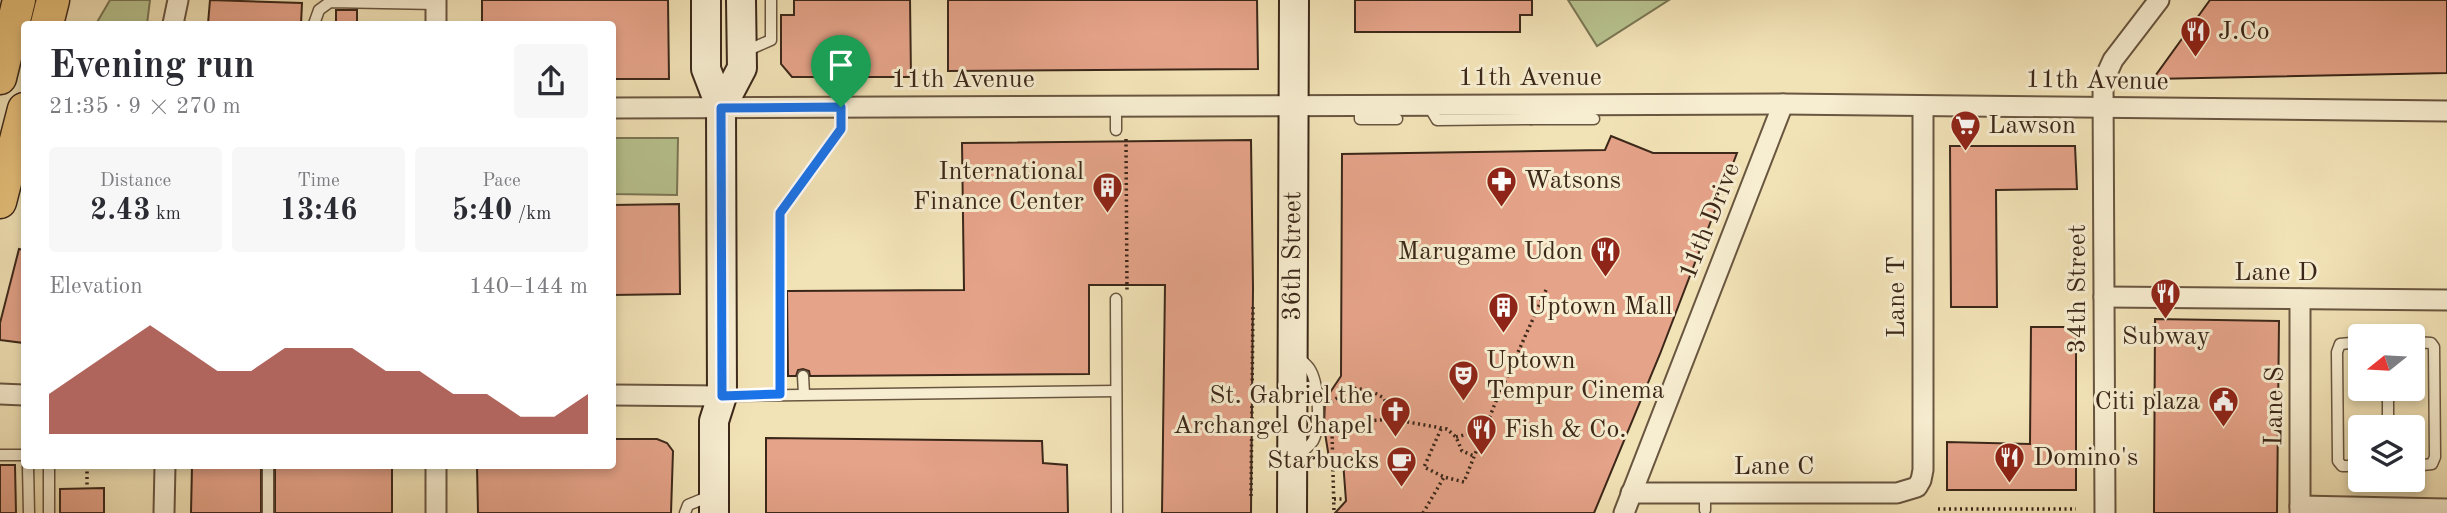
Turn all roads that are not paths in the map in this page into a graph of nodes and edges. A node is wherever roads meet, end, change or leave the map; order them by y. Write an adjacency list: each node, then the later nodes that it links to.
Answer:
1 (19, 0): 15 (main road)
2 (54, 0): 10 (main road)
3 (178, 0): 11 (street)
4 (706, 0): 24 (main road)
5 (741, 0): 14 (main road)
6 (771, 0): 14 (lane)
7 (1294, 0): 19 (main road, 36th Street)
8 (2159, 0): 22 (street, 34th Street)
9 (436, 2): 12 (lane); 13 (street)
10 (48, 21)
11 (174, 21)
12 (315, 21)
13 (436, 21)
14 (742, 53): 24 (main road)
15 (0, 78)
16 (1783, 104): 20 (street, 11th Avenue); 26 (street, 11th Avenue); 56 (street, 11th Drive)
17 (1360, 105): 19 (street, 11th Avenue); 26 (street, 11th Avenue); 27 (lane)
18 (1115, 106): 19 (street, 11th Avenue); 21 (street, 11th Avenue); 30 (lane)
19 (1294, 106): 67 (main road, 36th Street)
20 (1923, 106): 22 (street, 11th Avenue); 55 (street, Lane T)
21 (841, 107): 24 (street, 11th Avenue); 41 (lane)
22 (2103, 107): 25 (street, 11th Avenue); 32 (street, 34th Street)
23 (616, 108): 24 (street, 11th Avenue)
24 (721, 108): 45 (main road)
25 (2447, 111)
26 (1531, 112): 28 (lane)
27 (1397, 119)
28 (1594, 119)
29 (21, 122): 31 (main road)
30 (1121, 130)
31 (0, 202)
32 (2104, 297): 34 (street, Lane D); 69 (street, 34th Street)
33 (1116, 299): 39 (lane)
34 (2300, 299): 35 (street, Lane D); 59 (street, Lane S)
35 (2447, 300)
36 (2348, 343): 48 (lane)
37 (2426, 343): 49 (lane)
38 (803, 376): 42 (lane)
39 (1116, 391): 42 (lane); 66 (lane)
40 (0, 394): 43 (street)
41 (780, 394): 42 (lane); 45 (lane)
42 (804, 394)
43 (21, 395)
44 (616, 395): 45 (street)
45 (722, 396): 57 (main road)
46 (0, 455): 47 (lane)
47 (21, 455)
48 (2348, 465)
49 (2425, 465)
50 (28, 469): 60 (lane)
51 (49, 469): 61 (lane)
52 (165, 469): 62 (street)
53 (268, 469): 63 (lane)
54 (436, 469): 64 (street)
55 (1917, 487): 56 (street, Lane C)
56 (1630, 493): 68 (street, 11th Drive)
57 (720, 507): 65 (lane)
58 (2447, 509): 59 (street)
59 (2300, 510)
60 (29, 513)
61 (49, 513)
62 (164, 513)
63 (268, 513)
64 (436, 513)
65 (685, 513)
66 (1117, 513)
67 (1292, 513)
68 (1624, 513)
69 (2105, 513)

